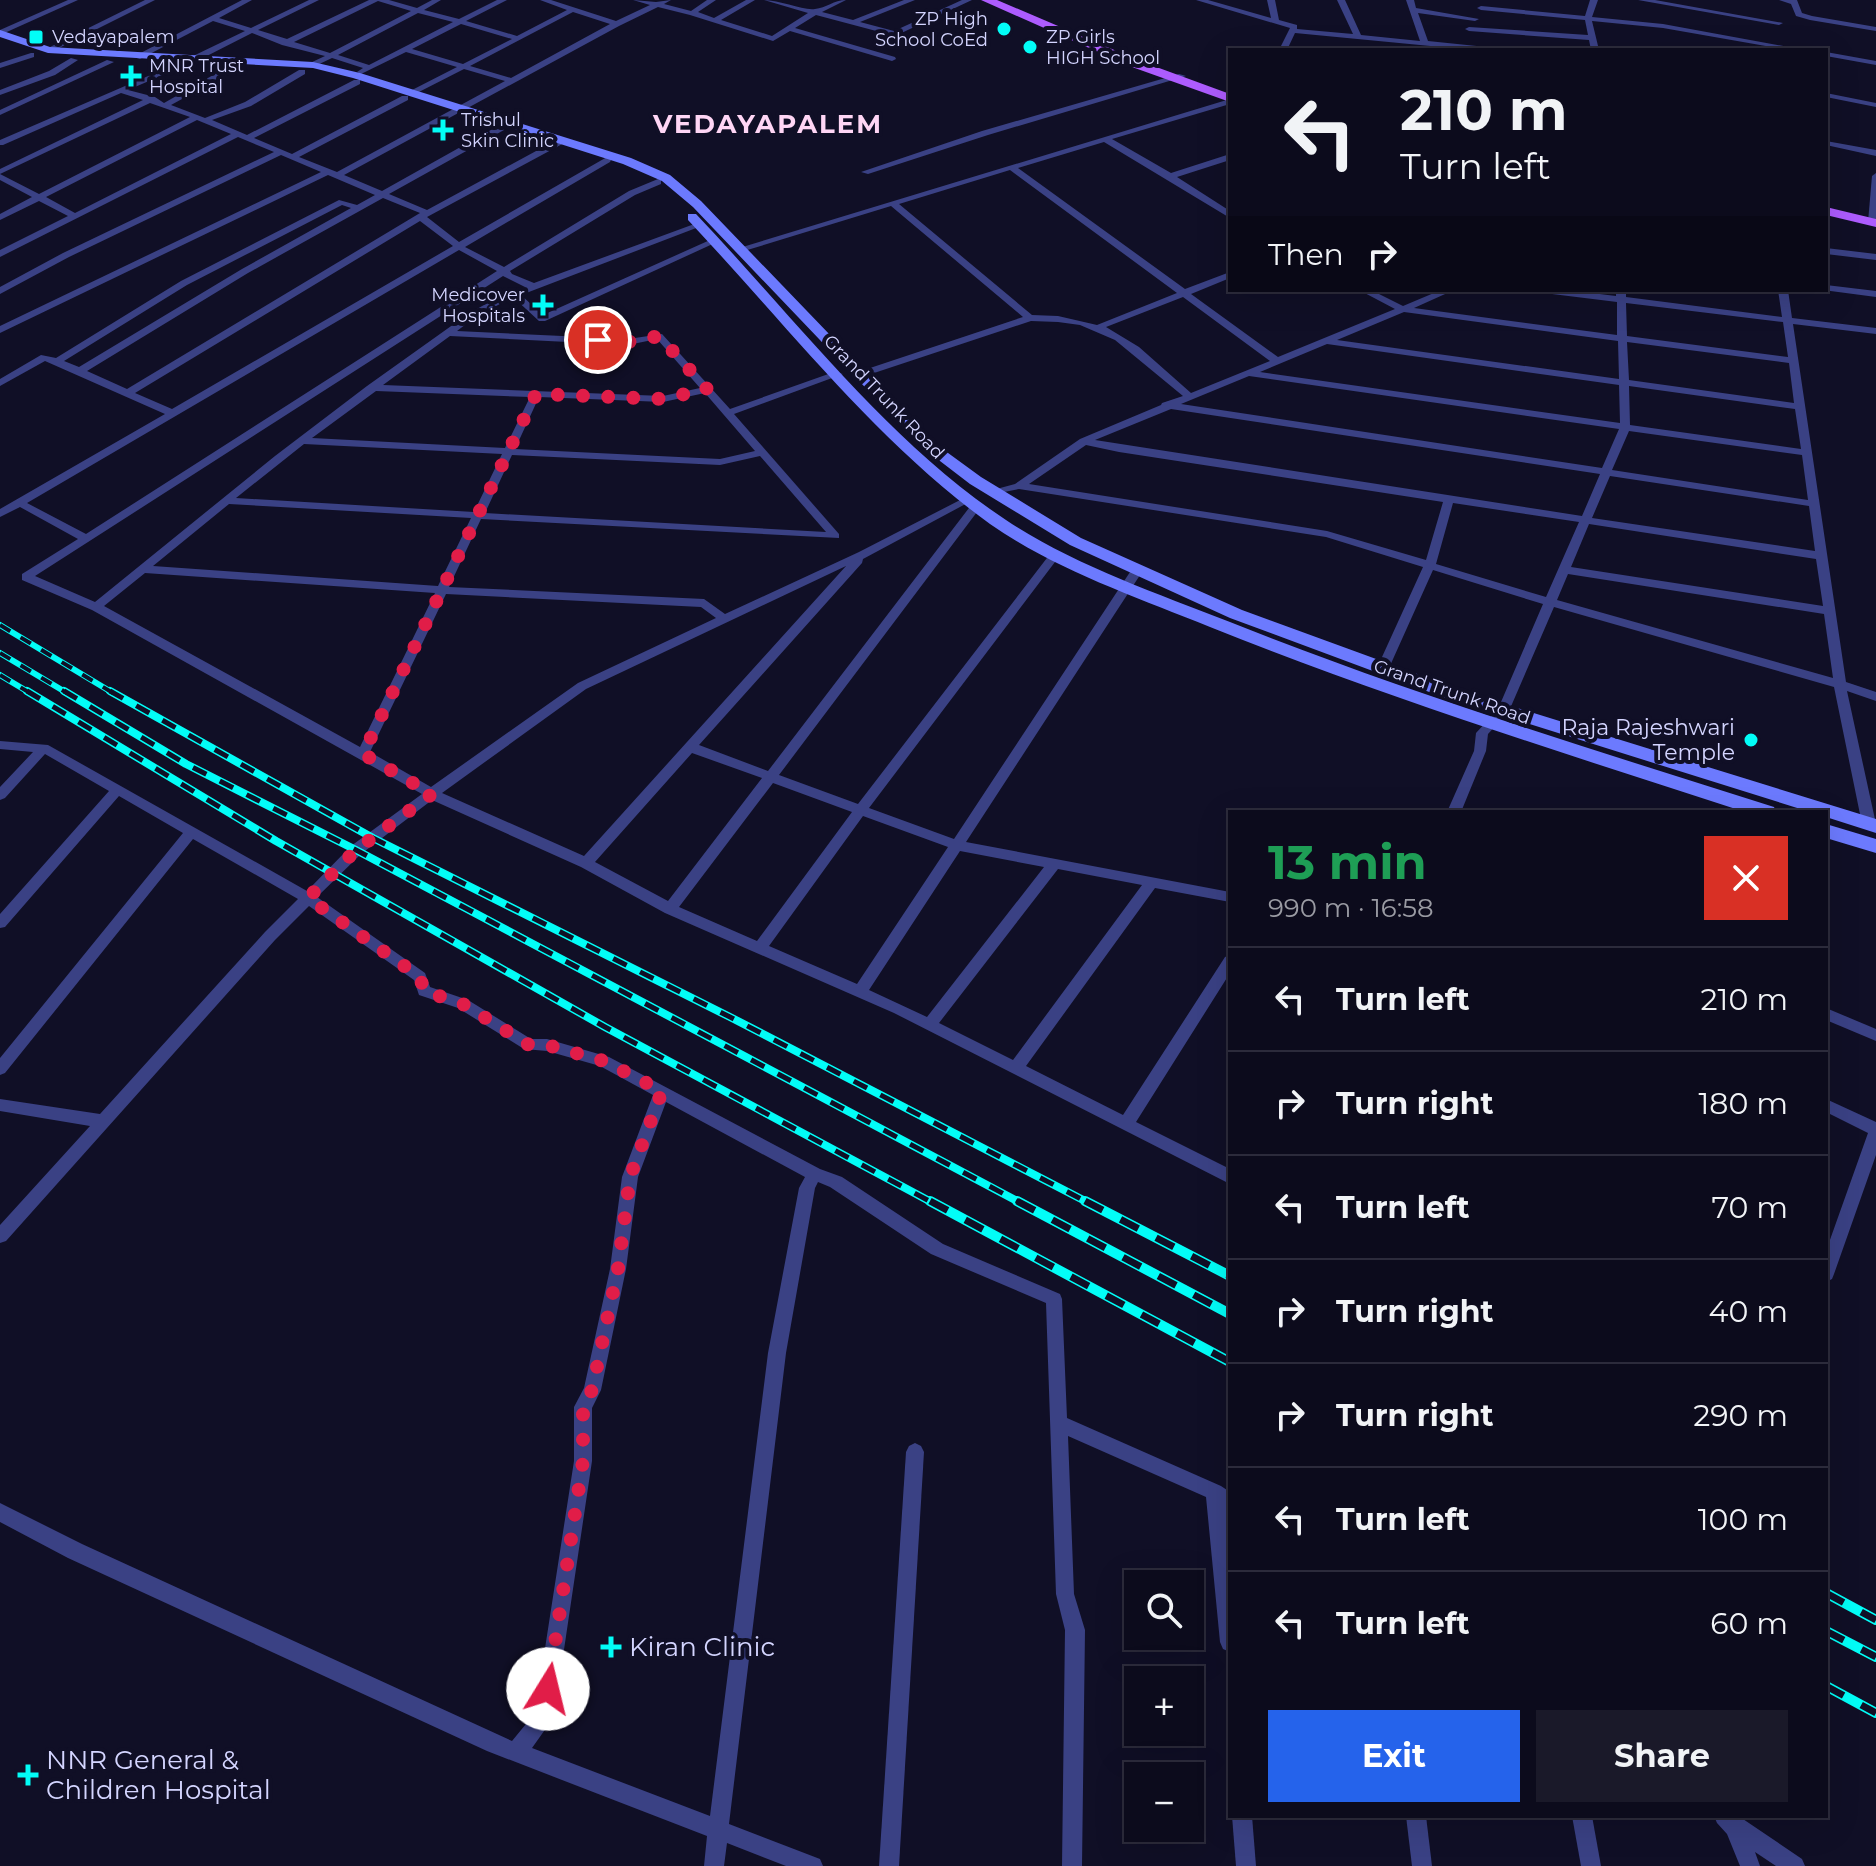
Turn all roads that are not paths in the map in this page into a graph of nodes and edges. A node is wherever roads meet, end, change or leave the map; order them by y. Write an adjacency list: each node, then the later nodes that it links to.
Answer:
1 (74, 0): 49 (street)
2 (151, 0): 62 (street)
3 (248, 0): 35 (street)
4 (315, 0): 47 (street)
5 (378, 0): 30 (street); 54 (street)
6 (437, 0): 30 (street)
7 (503, 0): 38 (street)
8 (544, 0): 31 (street)
9 (637, 0): 28 (street)
10 (667, 0): 28 (street)
11 (712, 0): 33 (street)
12 (751, 0): 39 (street)
13 (768, 0): 34 (street)
14 (842, 0): 34 (street)
15 (911, 0): 40 (street)
16 (968, 0): 40 (street)
17 (987, 0): 79 (main road)
18 (1004, 0): 79 (main road)
19 (1200, 0): 41 (street)
20 (1271, 0): 41 (street)
21 (1341, 0): 50 (street)
22 (1410, 0): 32 (street)
23 (1594, 0): 37 (street)
24 (1642, 0): 29 (street)
25 (1702, 0): 29 (street)
26 (1783, 0): 46 (street)
27 (1483, 4): 36 (street); 37 (street)
28 (658, 6): 33 (street); 43 (street)
29 (1698, 9): 42 (street)
30 (418, 10): 38 (street); 66 (street)
31 (572, 10): 43 (street); 51 (street)
32 (1414, 10): 36 (street); 55 (street)
33 (692, 13): 39 (street)
34 (813, 13): 40 (street); 44 (street)
35 (211, 18): 47 (street); 67 (street)
36 (1475, 19): 45 (street)
37 (1588, 19): 52 (street); 61 (street)
38 (459, 21): 51 (street); 63 (street)
39 (714, 21): 44 (street)
40 (853, 22)
41 (1276, 22): 48 (street)
42 (1779, 23)
43 (616, 24): 80 (street)
44 (790, 29): 69 (street)
45 (1469, 29): 52 (street); 59 (street)
46 (1876, 29)
47 (251, 30): 54 (street); 68 (street)
48 (1294, 31): 50 (street); 57 (street)
49 (0, 33): 62 (main road, Grand Trunk Road)
50 (1358, 37): 53 (street)
51 (518, 38): 75 (street)
52 (1593, 38): 60 (street)
53 (1388, 39): 55 (street); 58 (street)
54 (285, 43): 66 (street)
55 (1425, 43): 59 (street)
56 (0, 46): 65 (main road)
57 (1284, 48)
58 (1384, 48)
59 (1455, 48)
60 (1595, 48)
61 (1790, 48)
62 (48, 50): 67 (main road, Grand Trunk Road)
63 (407, 50): 75 (street); 78 (street)
64 (1828, 54): 72 (street)
65 (31, 55): 70 (main road); 73 (street)
66 (330, 55): 77 (street); 78 (street)
67 (137, 57): 68 (main road, Grand Trunk Road)
68 (194, 59): 77 (main road, Grand Trunk Road)
69 (892, 59)
70 (74, 60): 71 (main road); 82 (street)
71 (110, 62): 74 (main road); 91 (street)
72 (1876, 63)
73 (0, 66)
74 (176, 66): 76 (main road); 81 (street)
75 (465, 66): 80 (street); 83 (street)
76 (232, 68): 77 (main road); 88 (street)
77 (307, 69): 78 (main road, Grand Trunk Road); 92 (street)
78 (360, 75): 83 (main road, Grand Trunk Road); 95 (street)
79 (1179, 77): 85 (main road); 106 (street)
80 (513, 81): 90 (street)
81 (124, 91): 87 (street); 98 (street)
82 (0, 93)
83 (410, 95): 90 (main road, Grand Trunk Road); 102 (street)
84 (1828, 95): 89 (street)
85 (1228, 96)
86 (1228, 98): 96 (street)
87 (152, 99): 88 (street); 107 (street)
88 (166, 105): 92 (street)
89 (1876, 105)
90 (459, 110): 93 (main road); 97 (main road, Grand Trunk Road); 108 (street)
91 (0, 113)
92 (201, 118): 94 (street); 113 (street)
93 (501, 128): 97 (main road); 112 (street)
94 (237, 134): 95 (street); 118 (street)
95 (247, 138): 100 (street)
96 (1104, 138): 105 (street); 109 (street)
97 (559, 142): 104 (main road); 119 (street); 126 (main road, Grand Trunk Road)
98 (0, 143)
99 (1828, 143): 101 (street)
100 (280, 152): 102 (street); 134 (street)
101 (1876, 153)
102 (292, 157): 108 (street)
103 (1228, 158): 109 (street)
104 (607, 160): 111 (main road); 125 (street)
105 (1013, 168): 114 (street); 139 (street)
106 (865, 172)
107 (0, 174): 113 (street)
108 (332, 174): 112 (street); 147 (street)
109 (1170, 176): 117 (street)
110 (1876, 176): 123 (street)
111 (658, 182): 122 (main road); 130 (street)
112 (383, 194): 115 (street); 119 (street)
113 (38, 196): 118 (street); 120 (street)
114 (892, 203): 126 (street); 144 (street)
115 (358, 208): 154 (street); 156 (street)
116 (1828, 212): 123 (main road)
117 (1228, 214)
118 (73, 215): 128 (street)
119 (424, 215): 125 (street); 165 (street)
120 (0, 217)
121 (1828, 219): 123 (main road)
122 (700, 225): 124 (main road); 132 (street)
123 (1875, 225)
124 (713, 242): 140 (street); 157 (main road)
125 (461, 248): 130 (street); 171 (street)
126 (741, 249): 155 (main road, Grand Trunk Road)
127 (1828, 251): 129 (street)
128 (0, 254)
129 (1876, 257)
130 (506, 272): 132 (street); 193 (street)
131 (1228, 276): 139 (street)
132 (534, 287): 140 (street)
133 (1828, 288): 141 (street)
134 (0, 291)
135 (1368, 292): 143 (street)
136 (1444, 292): 143 (street)
137 (1575, 292): 142 (street)
138 (1783, 292): 145 (street)
139 (1185, 293): 146 (street); 152 (street)
140 (515, 294): 149 (street)
141 (1876, 294)
142 (1621, 295): 145 (street); 150 (street)
143 (1402, 309): 150 (street); 151 (street)
144 (1030, 318): 146 (street); 159 (street)
145 (1788, 320): 148 (street); 153 (street)
146 (1101, 326): 167 (street)
147 (0, 330)
148 (1876, 331)
149 (447, 333): 162 (street); 164 (street)
150 (1622, 339): 153 (street); 160 (street)
151 (1325, 341): 152 (street); 160 (street)
152 (1277, 361): 158 (street)
153 (1794, 361): 169 (street)
154 (56, 362): 156 (street); 161 (street)
155 (850, 362): 157 (main road); 159 (main road, Grand Trunk Road)
156 (80, 371): 165 (street)
157 (835, 372): 163 (main road); 170 (street)
158 (1246, 373): 167 (street); 172 (street)
159 (866, 378): 163 (main road); 179 (main road, Grand Trunk Road)
160 (1624, 382): 169 (street); 172 (street)
161 (0, 383)
162 (371, 388): 166 (street); 173 (street)
163 (852, 388): 181 (main road)
164 (707, 389): 166 (street); 170 (street)
165 (129, 392): 171 (street)
166 (536, 394): 176 (street)
167 (1189, 396): 168 (street)
168 (1166, 405): 174 (street); 178 (street)
169 (1801, 407): 177 (street)
170 (728, 413): 175 (street)
171 (174, 414): 185 (street)
172 (1625, 428): 177 (street); 178 (street)
173 (301, 441): 176 (street); 184 (street)
174 (1084, 441): 180 (street); 183 (street)
175 (763, 452): 176 (street); 190 (street)
176 (508, 453): 190 (street)
177 (1808, 453): 187 (street)
178 (1605, 472): 187 (street); 191 (street)
179 (971, 480): 181 (main road); 182 (main road, Grand Trunk Road)
180 (1019, 486): 182 (street); 197 (street)
181 (955, 489): 186 (main road)
182 (993, 493): 189 (main road, Grand Trunk Road)
183 (1449, 499): 191 (street); 197 (street)
184 (225, 501): 190 (street); 198 (street)
185 (20, 503): 188 (street); 193 (street)
186 (972, 503): 192 (main road); 194 (street); 214 (street)
187 (1815, 504): 196 (street)
188 (0, 514)
189 (1026, 515): 192 (main road); 200 (main road, Grand Trunk Road)
190 (478, 517): 201 (street)
191 (1584, 522): 196 (street); 199 (street)
192 (1007, 526): 195 (main road)
193 (85, 538): 203 (street)
194 (863, 554): 205 (street); 211 (street)
195 (1054, 556): 200 (main road); 218 (street)
196 (1822, 556): 204 (street)
197 (1430, 565): 202 (street); 206 (street)
198 (143, 569): 201 (street); 203 (street)
199 (1564, 570): 202 (street); 204 (street)
200 (1132, 579): 206 (main road, Grand Trunk Road); 209 (main road); 226 (street)
201 (442, 590): 205 (street); 213 (street)
202 (1550, 602): 207 (street); 209 (street)
203 (96, 607): 213 (street)
204 (1830, 611): 207 (street)
205 (723, 618): 216 (street)
206 (1383, 668): 209 (main road, Grand Trunk Road)
207 (1840, 684): 208 (street); 223 (street)
208 (1876, 697)
209 (1497, 717): 219 (street); 220 (main road); 221 (main road, Grand Trunk Road)
210 (0, 745): 212 (street)
211 (690, 747): 214 (street); 228 (street)
212 (44, 748): 215 (street); 217 (street)
213 (363, 754): 216 (street)
214 (769, 776): 218 (street); 233 (street)
215 (117, 790): 224 (street); 234 (street)
216 (432, 794): 228 (street); 232 (street)
217 (0, 795)
218 (860, 810): 226 (street); 235 (street)
219 (1455, 810)
220 (1761, 810)
221 (1821, 810)
222 (1828, 812): 223 (main road, Grand Trunk Road)
223 (1873, 825)
224 (191, 832): 232 (street); 242 (street)
225 (1828, 832): 227 (main road)
226 (956, 845): 229 (street); 237 (street)
227 (1876, 846)
228 (586, 863): 233 (street)
229 (1055, 863): 230 (street); 239 (street)
230 (1152, 882): 231 (street); 241 (street)
231 (1228, 897)
232 (308, 898): 243 (street); 246 (street)
233 (670, 909): 235 (street)
234 (0, 923)
235 (760, 948): 237 (street)
236 (1228, 964): 247 (street)
237 (860, 992): 239 (street)
238 (1828, 1015): 240 (street)
239 (930, 1024): 241 (street)
240 (1876, 1035)
241 (1016, 1068): 247 (street)
242 (0, 1069)
243 (662, 1091): 249 (street); 258 (street)
244 (0, 1105): 246 (street)
245 (1828, 1106): 248 (street)
246 (101, 1121): 251 (street)
247 (1127, 1123): 250 (street)
248 (1876, 1131): 252 (street)
249 (814, 1174): 253 (street); 263 (street)
250 (1228, 1176)
251 (0, 1236)
252 (1828, 1268)
253 (1060, 1424): 255 (street); 267 (street)
254 (915, 1452): 266 (street)
255 (1222, 1498): 257 (street)
256 (0, 1512): 258 (street)
257 (1228, 1606)
258 (516, 1752): 263 (street)
259 (1242, 1818): 268 (street)
260 (1416, 1818): 269 (street)
261 (1582, 1818): 270 (street)
262 (1730, 1819): 271 (street); 272 (street)
263 (717, 1831): 264 (street); 265 (street)
264 (714, 1866)
265 (813, 1866)
266 (889, 1866)
267 (1072, 1866)
268 (1246, 1866)
269 (1422, 1866)
270 (1591, 1866)
271 (1750, 1866)
272 (1795, 1866)

